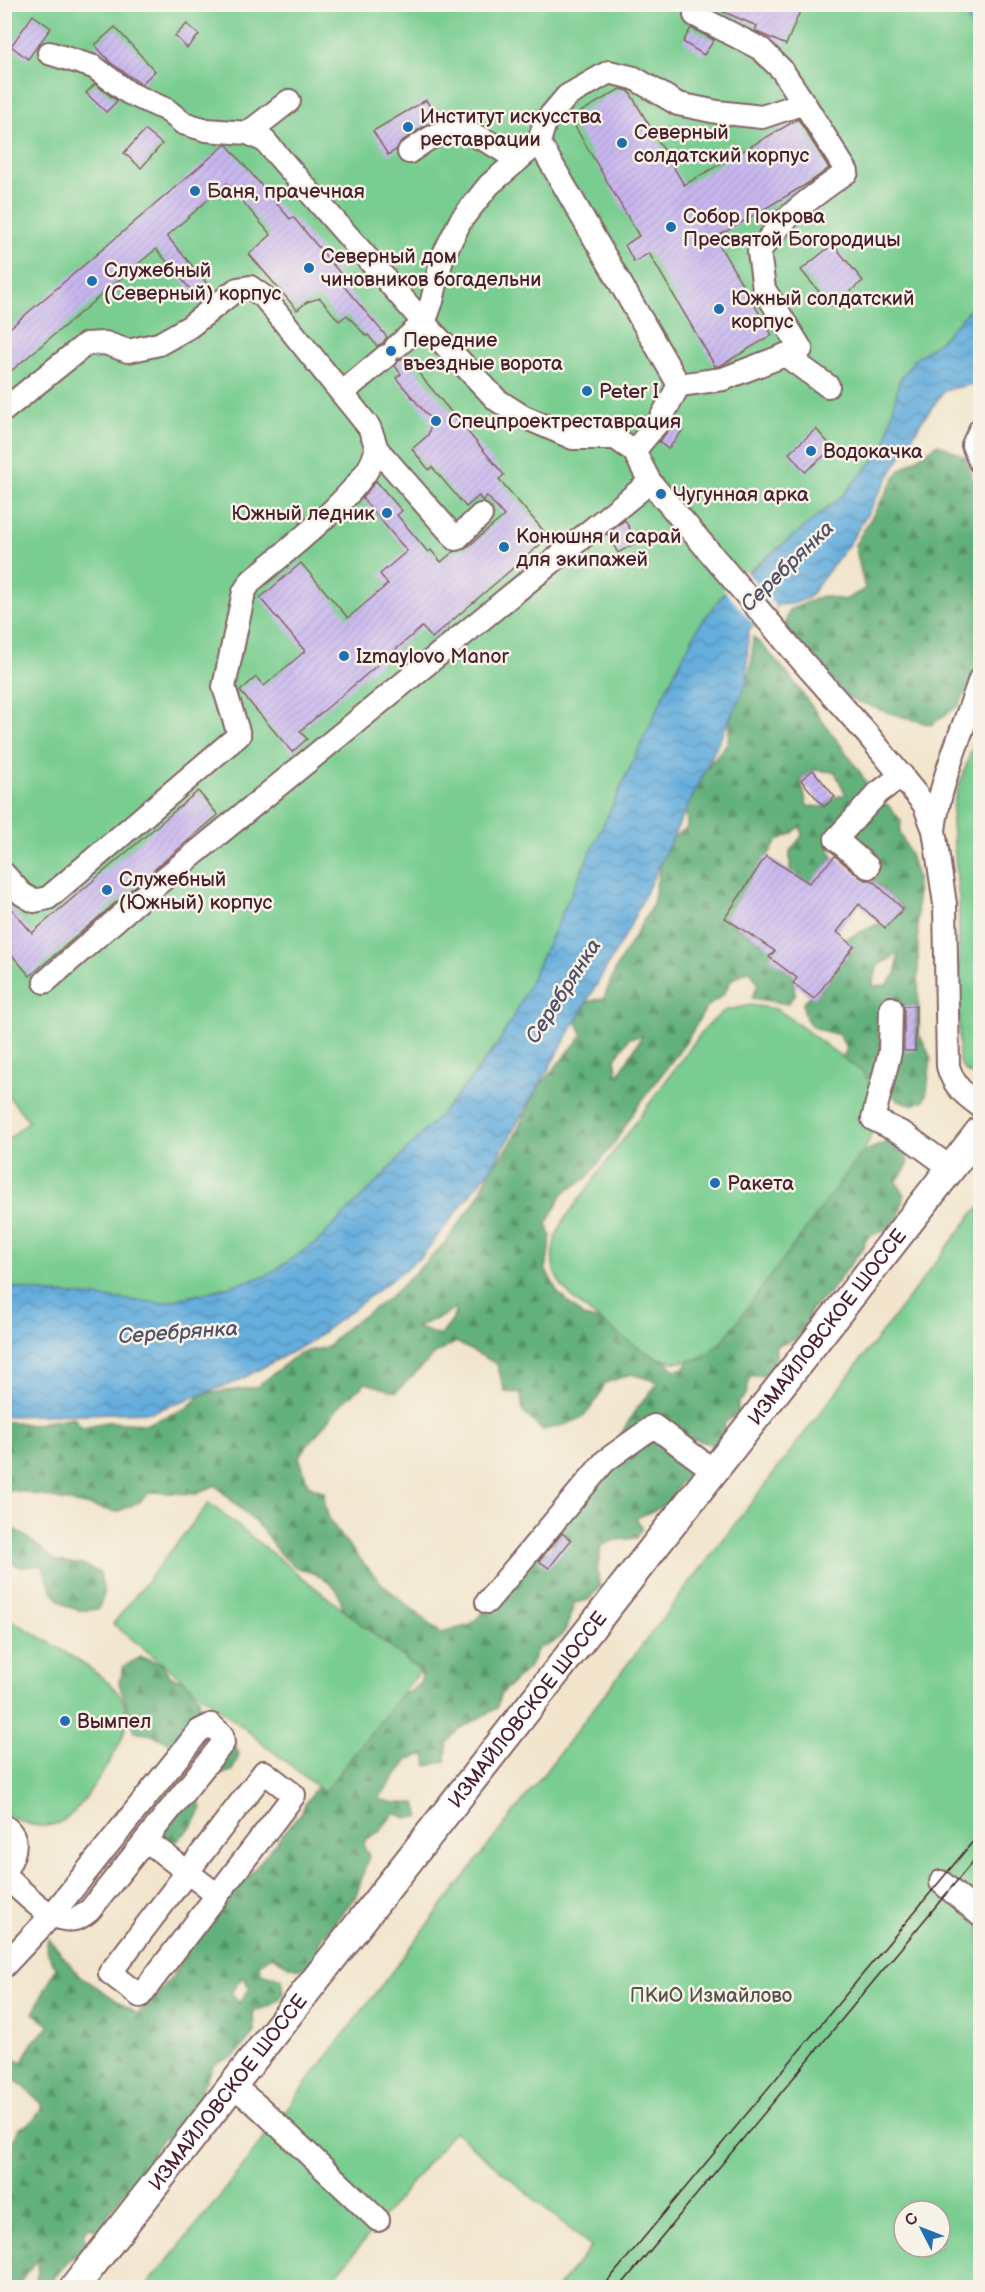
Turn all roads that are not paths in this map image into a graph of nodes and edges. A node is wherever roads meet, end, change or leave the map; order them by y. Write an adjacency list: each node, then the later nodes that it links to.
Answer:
1 (695, 15): 4 (street)
2 (49, 53): 5 (street)
3 (290, 101): 5 (street)
4 (804, 103): 6 (street); 10 (street)
5 (248, 133): 9 (street)
6 (539, 142): 8 (street); 11 (street)
7 (409, 152): 8 (street)
8 (518, 160): 9 (street)
9 (424, 323): 13 (street); 17 (street)
10 (785, 355): 11 (street); 12 (street)
11 (679, 385): 17 (street)
12 (828, 386)
13 (342, 393): 14 (street); 16 (street)
14 (4, 410)
15 (981, 430): 18 (street)
16 (376, 448): 20 (street); 25 (street)
17 (634, 451): 19 (street)
18 (981, 462)
19 (650, 482): 22 (street); 26 (street)
20 (482, 515)
21 (981, 679): 23 (street)
22 (902, 775): 23 (street); 24 (street)
23 (934, 830): 28 (street)
24 (868, 867)
25 (4, 874)
26 (45, 982)
27 (891, 1008): 30 (street)
28 (981, 1106)
29 (981, 1131): 30 (main road, ИЗМАЙЛОВСКОЕ ШОССЕ)
30 (952, 1169): 31 (main road, ИЗМАЙЛОВСКОЕ ШОССЕ)
31 (714, 1471): 32 (street); 42 (main road, ИЗМАЙЛОВСКОЕ ШОССЕ)
32 (487, 1602)
33 (4, 1826): 36 (street)
34 (146, 1840): 35 (street); 40 (street); 40 (street)
35 (188, 1872): 38 (street); 38 (street); 38 (street)
36 (4, 1873): 40 (street)
37 (941, 1882): 39 (street)
38 (218, 1895)
39 (981, 1915)
40 (51, 1916): 41 (street)
41 (9, 1951)
42 (232, 2085): 43 (street); 44 (main road, ИЗМАЙЛОВСКОЕ ШОССЕ)
43 (378, 2220)
44 (74, 2288)

